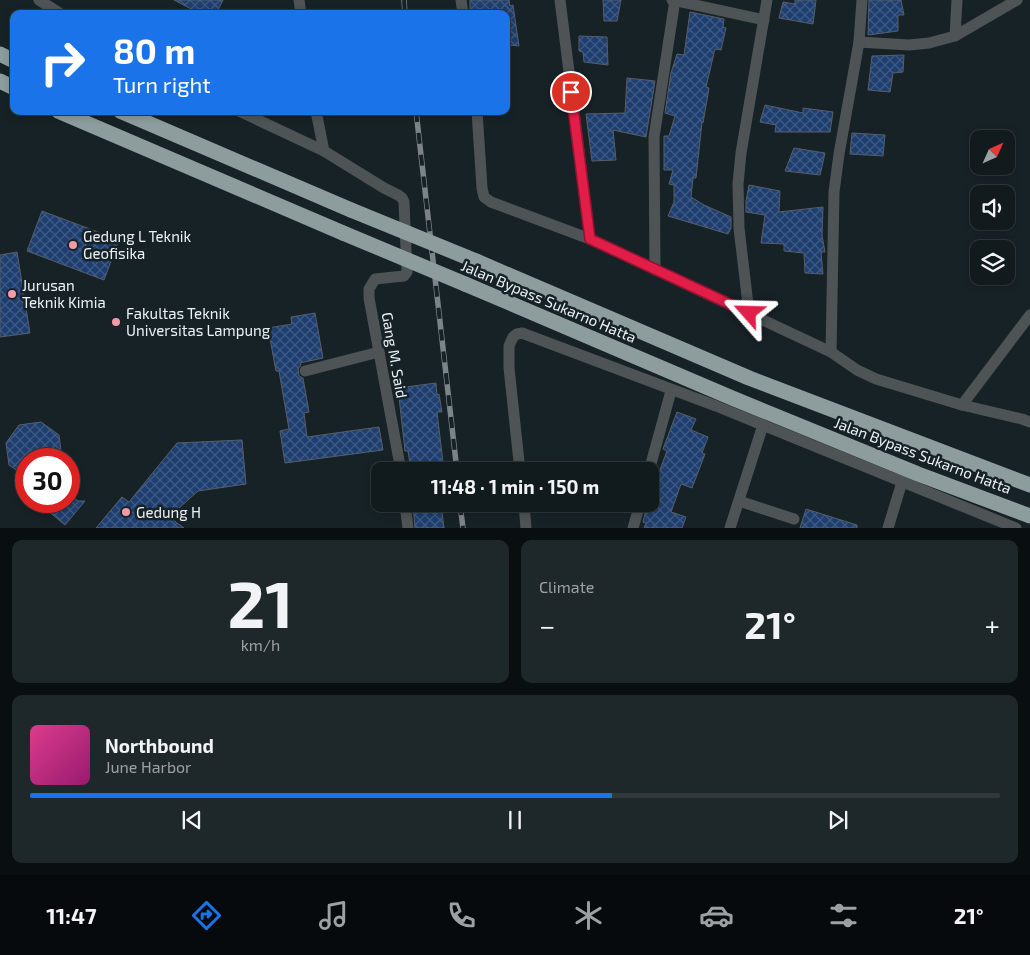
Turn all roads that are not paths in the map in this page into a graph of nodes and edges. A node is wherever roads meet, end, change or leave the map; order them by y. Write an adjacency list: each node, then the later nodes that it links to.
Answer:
1 (39, 0): 8 (street)
2 (560, 0): 18 (street)
3 (674, 0): 9 (street); 19 (street)
4 (767, 0): 9 (street)
5 (862, 0): 11 (street)
6 (958, 0): 10 (street)
7 (1017, 0): 10 (street)
8 (55, 10)
9 (764, 20): 20 (street)
10 (955, 36): 11 (street)
11 (860, 42): 23 (street)
12 (67, 115): 39 (highway, Jalan Bypass Sukarno Hatta, bridge)
13 (129, 115): 33 (highway, Jalan Bypass Sukarno Hatta, bridge)
14 (248, 115): 17 (street)
15 (317, 115): 17 (street)
16 (477, 115): 18 (street)
17 (324, 151): 22 (street, Gang M. Said)
18 (590, 239): 19 (street)
19 (655, 270): 20 (street)
20 (749, 313): 23 (street)
21 (1030, 315): 26 (street)
22 (379, 352): 24 (street); 29 (street, Gang M. Said)
23 (831, 352): 26 (street)
24 (305, 371)
25 (672, 390): 28 (street); 30 (street); 31 (street)
26 (962, 405): 27 (street)
27 (1030, 422)
28 (763, 426): 32 (street); 34 (street)
29 (399, 462)
30 (519, 462)
31 (652, 462)
32 (902, 482): 44 (street); 45 (street)
33 (1030, 485)
34 (739, 501): 38 (street); 43 (street)
35 (406, 512): 40 (street)
36 (525, 512): 41 (street)
37 (638, 512): 42 (street)
38 (794, 519)
39 (1027, 519)
40 (408, 528)
41 (526, 528)
42 (633, 528)
43 (730, 528)
44 (888, 528)
45 (1016, 528)

